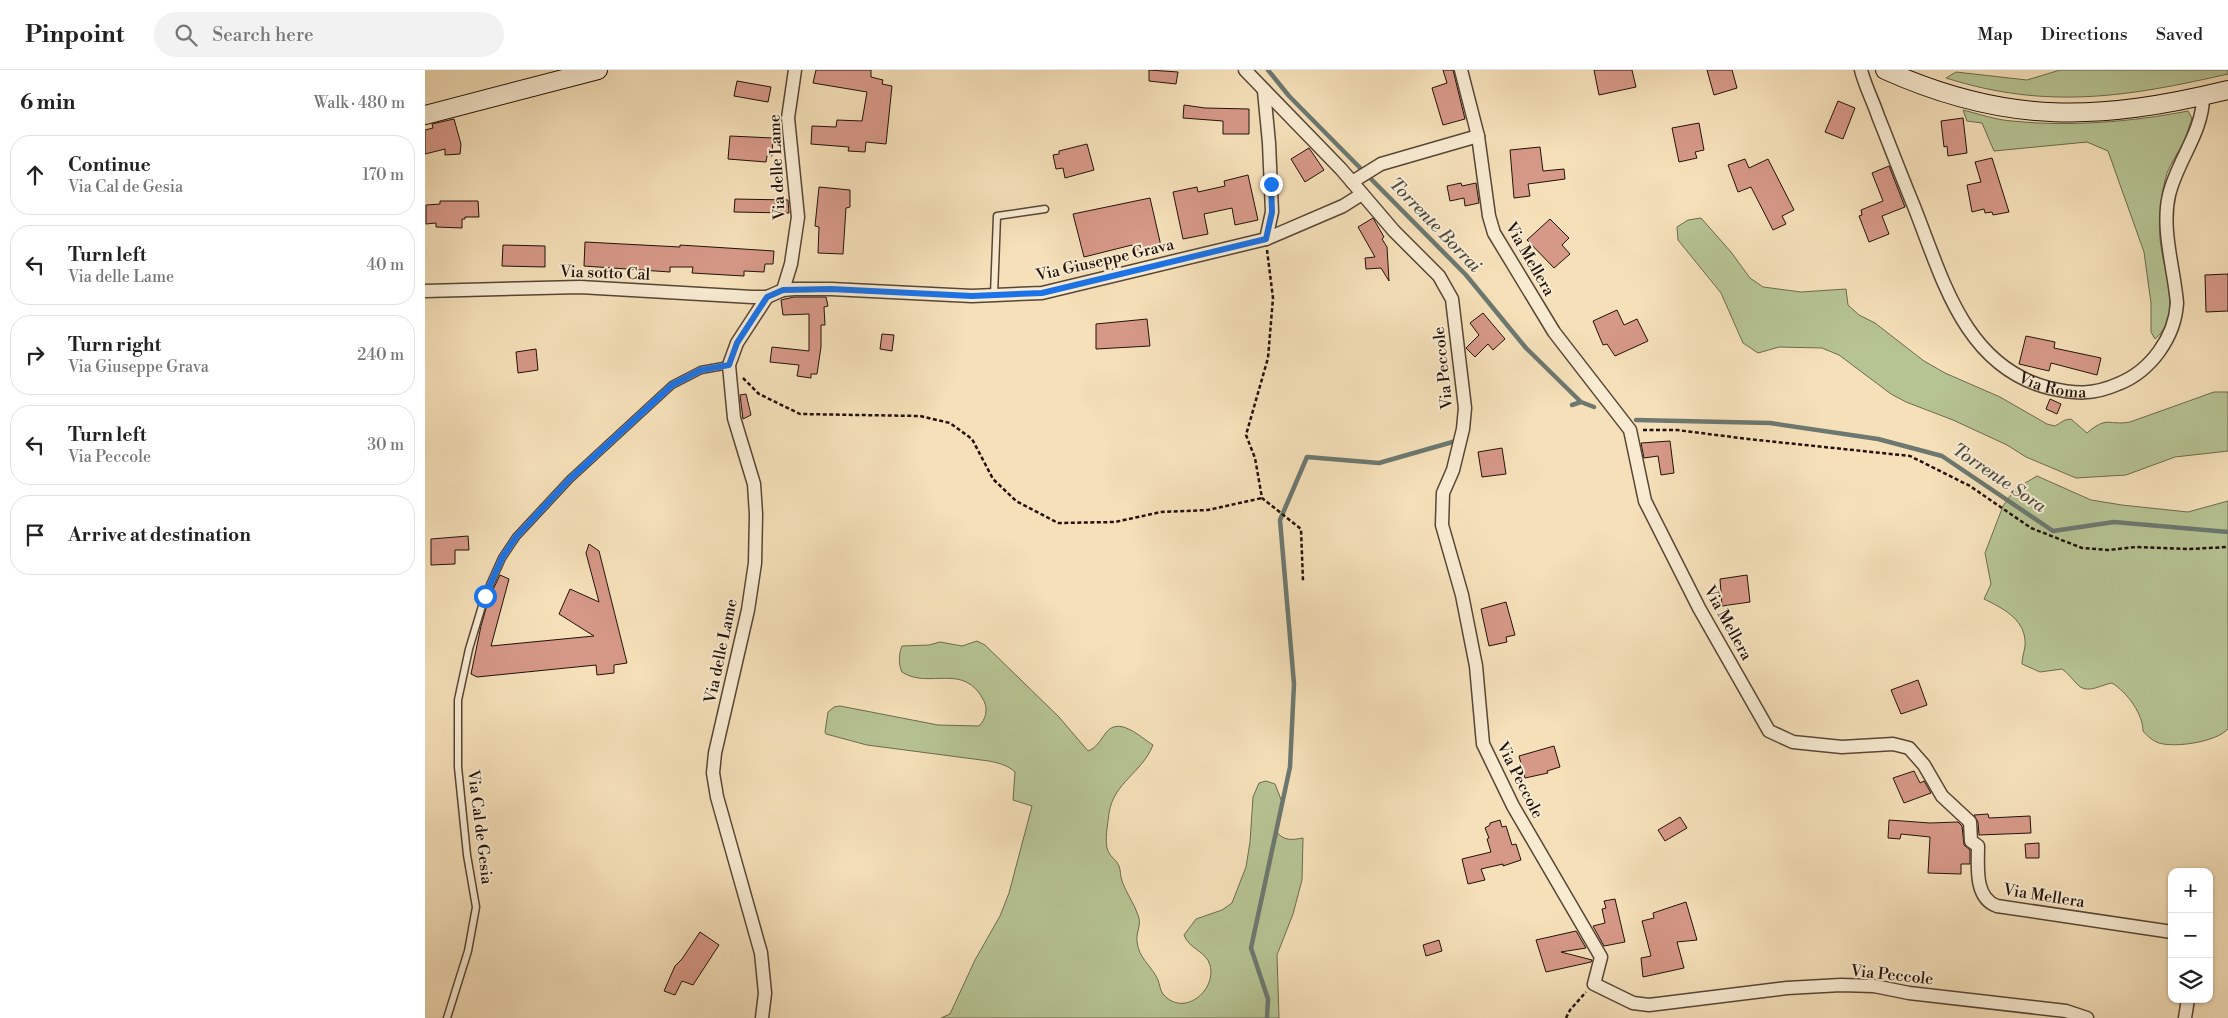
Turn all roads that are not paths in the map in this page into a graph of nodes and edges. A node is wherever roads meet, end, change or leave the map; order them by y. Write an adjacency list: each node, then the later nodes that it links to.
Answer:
1 (598, 70): 10 (main road)
2 (795, 70): 16 (street, Via delle Lame)
3 (1245, 70): 8 (street, Via Peccole)
4 (1461, 70): 11 (street, Via Mellera)
5 (1861, 70): 9 (street, Via Roma)
6 (1885, 70): 9 (main road)
7 (2228, 90): 9 (main road)
8 (1264, 91): 12 (street, Via Peccole); 15 (street)
9 (2203, 97)
10 (425, 115)
11 (1478, 136): 12 (street); 21 (street, Via Mellera)
12 (1357, 179): 13 (street, Via Peccole)
13 (1362, 194): 15 (street, Via Giuseppe Grava); 25 (street, Via Peccole)
14 (1045, 209): 18 (lane)
15 (1266, 239): 18 (street, Via Giuseppe Grava)
16 (783, 290): 18 (street, Via Giuseppe Grava); 19 (street, Via sotto Cal)
17 (425, 291): 19 (street, Via sotto Cal)
18 (994, 295)
19 (767, 297): 20 (street, Via delle Lame)
20 (729, 365): 23 (lane, Via Cal de Gesia); 24 (street, Via delle Lame)
21 (2168, 931)
22 (2187, 1003): 26 (street)
23 (447, 1018)
24 (762, 1018)
25 (2087, 1018)
26 (2185, 1018)

